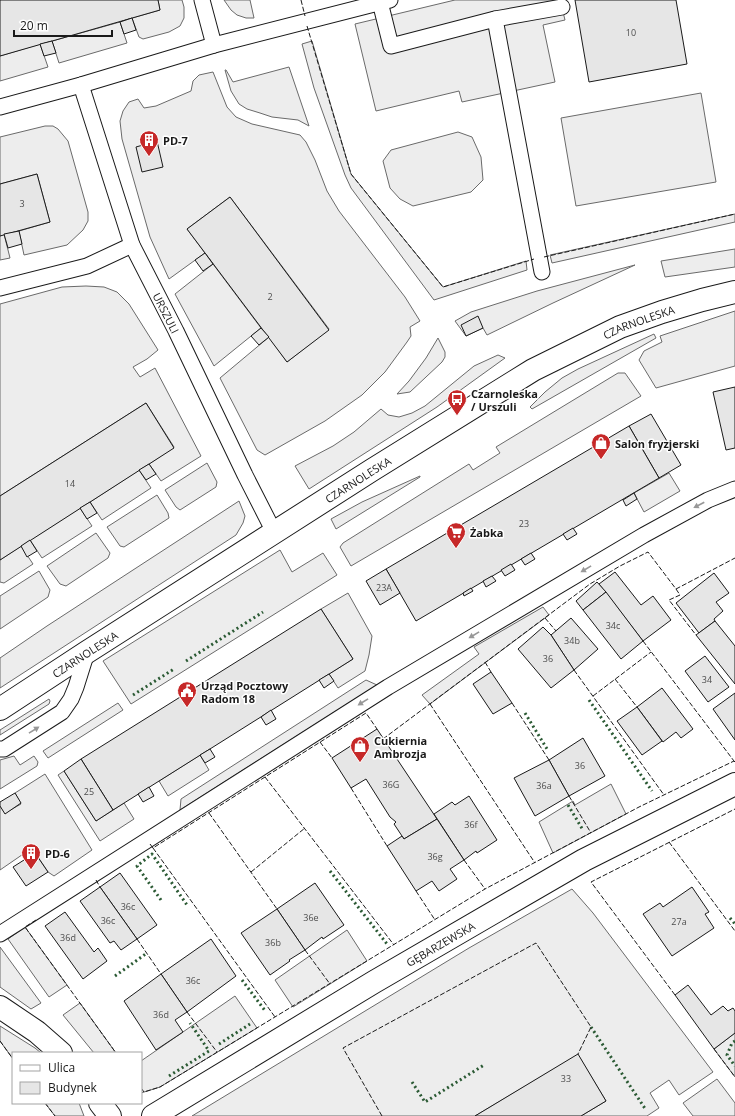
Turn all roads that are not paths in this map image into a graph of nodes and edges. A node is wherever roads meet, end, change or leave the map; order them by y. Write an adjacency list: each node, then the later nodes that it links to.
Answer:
1 (202, 0): 5 (lane)
2 (385, 1): 4 (lane); 5 (lane)
3 (562, 7): 4 (lane)
4 (495, 19): 9 (lane)
5 (214, 45): 6 (lane)
6 (81, 85): 7 (lane); 8 (lane, URSZULI)
7 (0, 107)
8 (132, 245): 10 (lane); 13 (lane, URSZULI)
9 (542, 272)
10 (0, 288)
11 (735, 292): 13 (street, CZARNOLESKA)
12 (735, 490): 18 (lane, one-way to 18)
13 (274, 532): 14 (street, CZARNOLESKA)
14 (87, 652): 15 (street, CZARNOLESKA); 16 (lane, one-way to 14)
15 (0, 709)
16 (0, 749)
17 (735, 784): 23 (street, GĘBARZEWSKA)
18 (0, 934)
19 (0, 1008): 20 (street)
20 (60, 1052)
21 (101, 1104): 22 (street)
22 (110, 1116)
23 (153, 1116)

